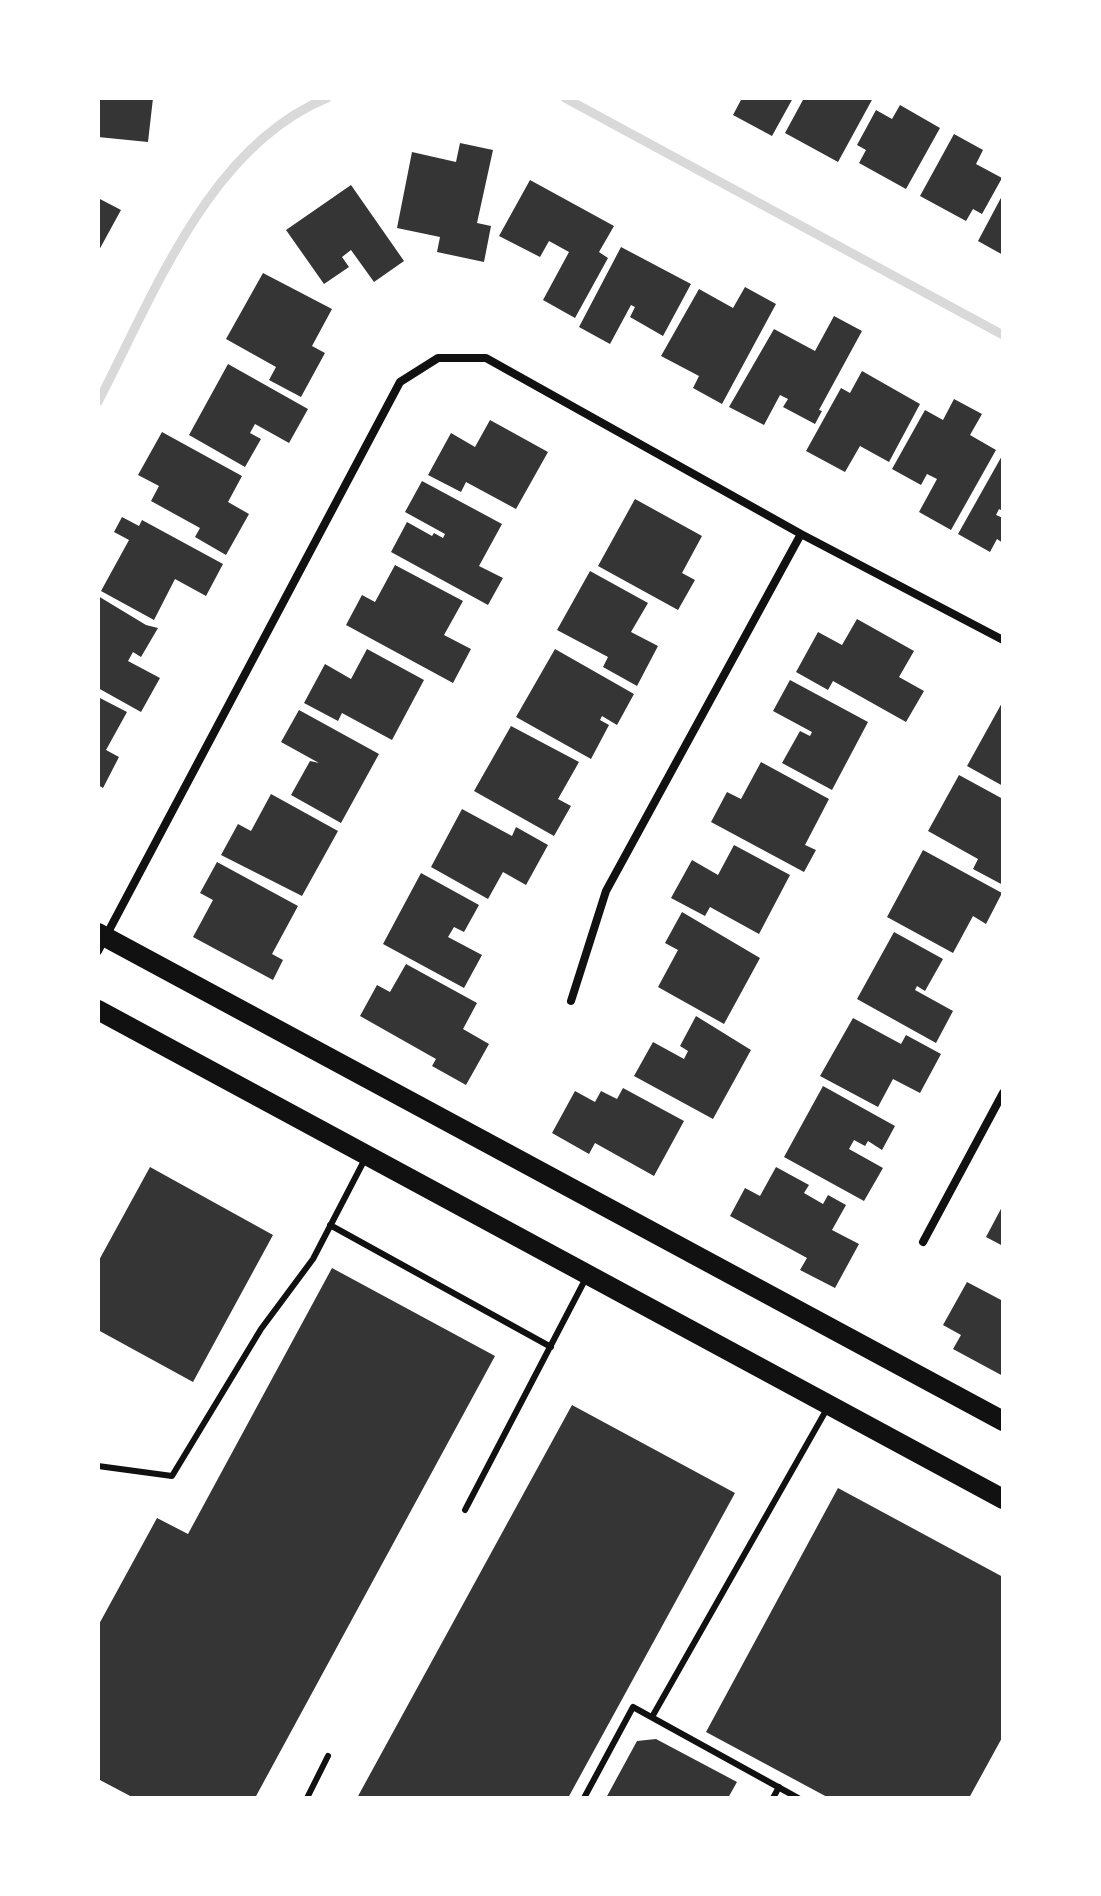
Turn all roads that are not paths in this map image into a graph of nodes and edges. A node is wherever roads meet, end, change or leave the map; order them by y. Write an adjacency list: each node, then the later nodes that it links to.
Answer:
1 (801, 534): 2 (street); 3 (street); 4 (street)
2 (1003, 640)
3 (100, 940): 13 (main road)
4 (571, 1001)
5 (98, 1010): 7 (main road)
6 (1003, 1093): 9 (street)
7 (366, 1155): 8 (lane); 10 (main road)
8 (330, 1225): 11 (lane); 14 (lane)
9 (923, 1242)
10 (588, 1275): 11 (lane); 12 (main road)
11 (551, 1347): 16 (lane)
12 (829, 1405): 15 (main road); 17 (lane)
13 (1003, 1421)
14 (98, 1466)
15 (1003, 1499)
16 (465, 1510)
17 (652, 1717): 19 (lane); 21 (lane)
18 (328, 1756): 20 (lane)
19 (779, 1787): 22 (lane); 23 (lane)
20 (307, 1798)
21 (584, 1798)
22 (773, 1798)
23 (798, 1798)

